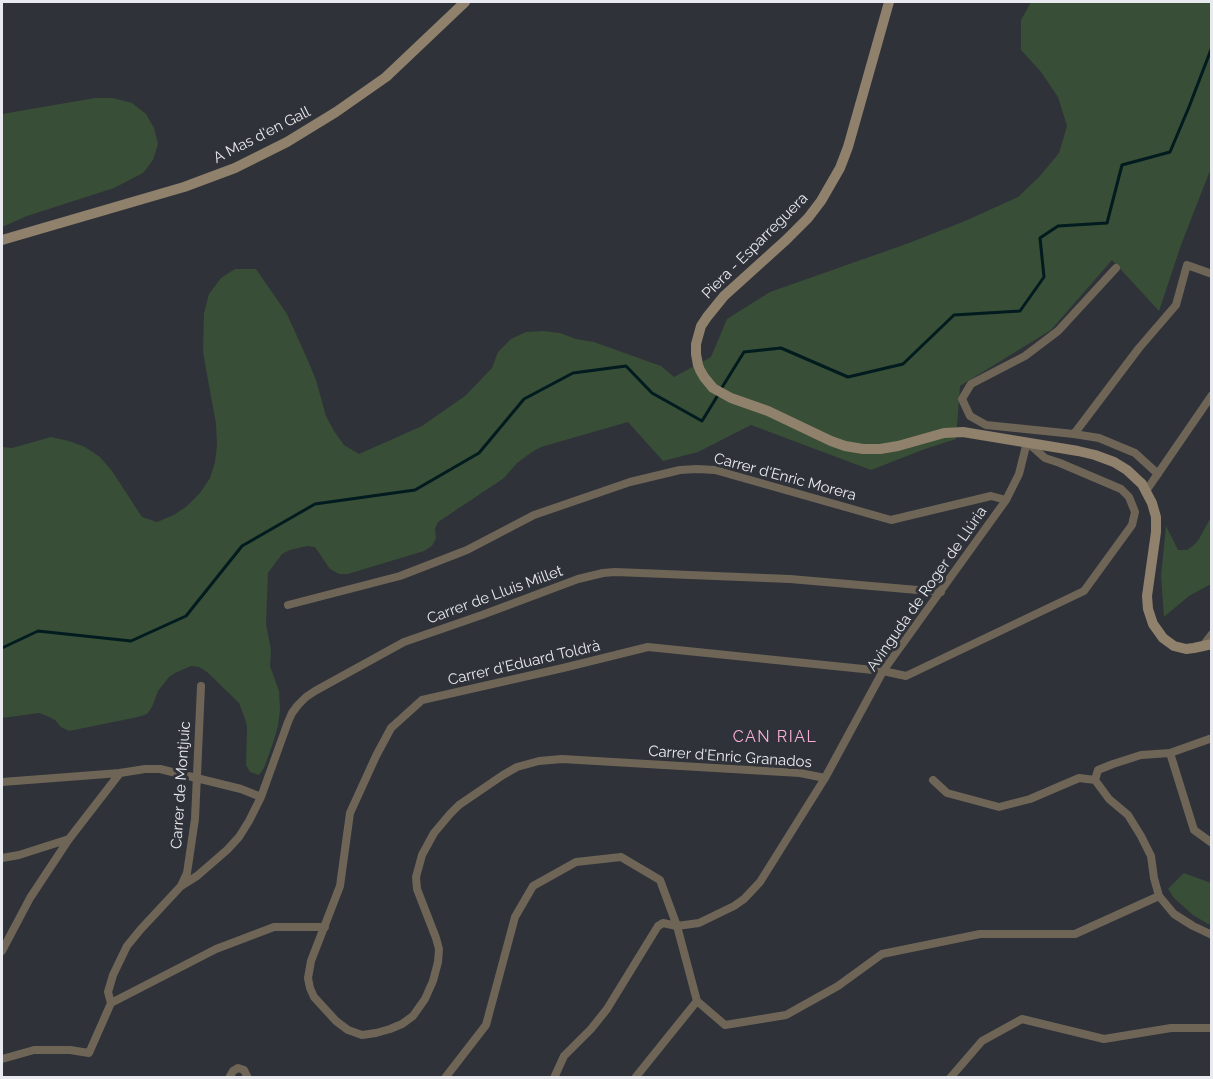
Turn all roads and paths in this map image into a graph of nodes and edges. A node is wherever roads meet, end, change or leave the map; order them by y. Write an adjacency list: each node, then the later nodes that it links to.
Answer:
1 (465, 2): 3 (main road, A Mas d'en Gall)
2 (889, 2): 8 (main road, Piera - Esparreguera)
3 (2, 240)
4 (1116, 268): 7 (street)
5 (1212, 274): 7 (street)
6 (1212, 395): 9 (street)
7 (1074, 434): 9 (street)
8 (1027, 442): 10 (main road, Piera - Esparreguera); 11 (street, Avinguda de Roger de Llúria); 16 (street, Carrer d'Eduard Toldrà)
9 (1158, 474): 10 (street)
10 (1146, 491): 15 (main road, Piera - Esparreguera)
11 (1006, 500): 12 (street, Avinguda de Roger de Llúria); 13 (street, Carrer d'Enric Morera)
12 (941, 592): 16 (street, Avinguda de Roger de Llúria); 26 (street, Carrer de Lluis Millet)
13 (288, 605)
14 (1212, 634): 15 (street)
15 (1207, 645)
16 (883, 671): 22 (street, Avinguda de Roger de Llúria); 33 (street, Carrer d'Eduard Toldrà)
17 (201, 686): 21 (street, Carrer de Montjuic)
18 (1212, 738): 19 (street)
19 (1170, 753): 24 (street); 28 (street)
20 (120, 773): 21 (street); 25 (street); 27 (street)
21 (197, 777): 26 (street); 30 (street, Carrer de Montjuic)
22 (825, 778): 32 (street, Avinguda de Roger de Llúria); 33 (street, Carrer d'Enric Granados)
23 (933, 780): 24 (street)
24 (1095, 780): 31 (street)
25 (2, 782)
26 (261, 797): 30 (street, Carrer de Lluis Millet)
27 (69, 839): 29 (street); 35 (street)
28 (1212, 843)
29 (2, 858)
30 (181, 886): 37 (street, Carrer de Montjuic)
31 (1159, 896): 34 (street); 36 (street)
32 (677, 926): 36 (street); 42 (street); 43 (street, Avinguda de Roger de Llúria)
33 (325, 927): 37 (street)
34 (1212, 935)
35 (2, 951)
36 (697, 1001): 44 (street)
37 (111, 1003): 39 (street, Carrer de Montjuic)
38 (1212, 1028): 45 (street)
39 (2, 1059)
40 (229, 1077): 41 (street)
41 (248, 1077)
42 (445, 1077)
43 (554, 1077)
44 (634, 1077)
45 (950, 1077)

